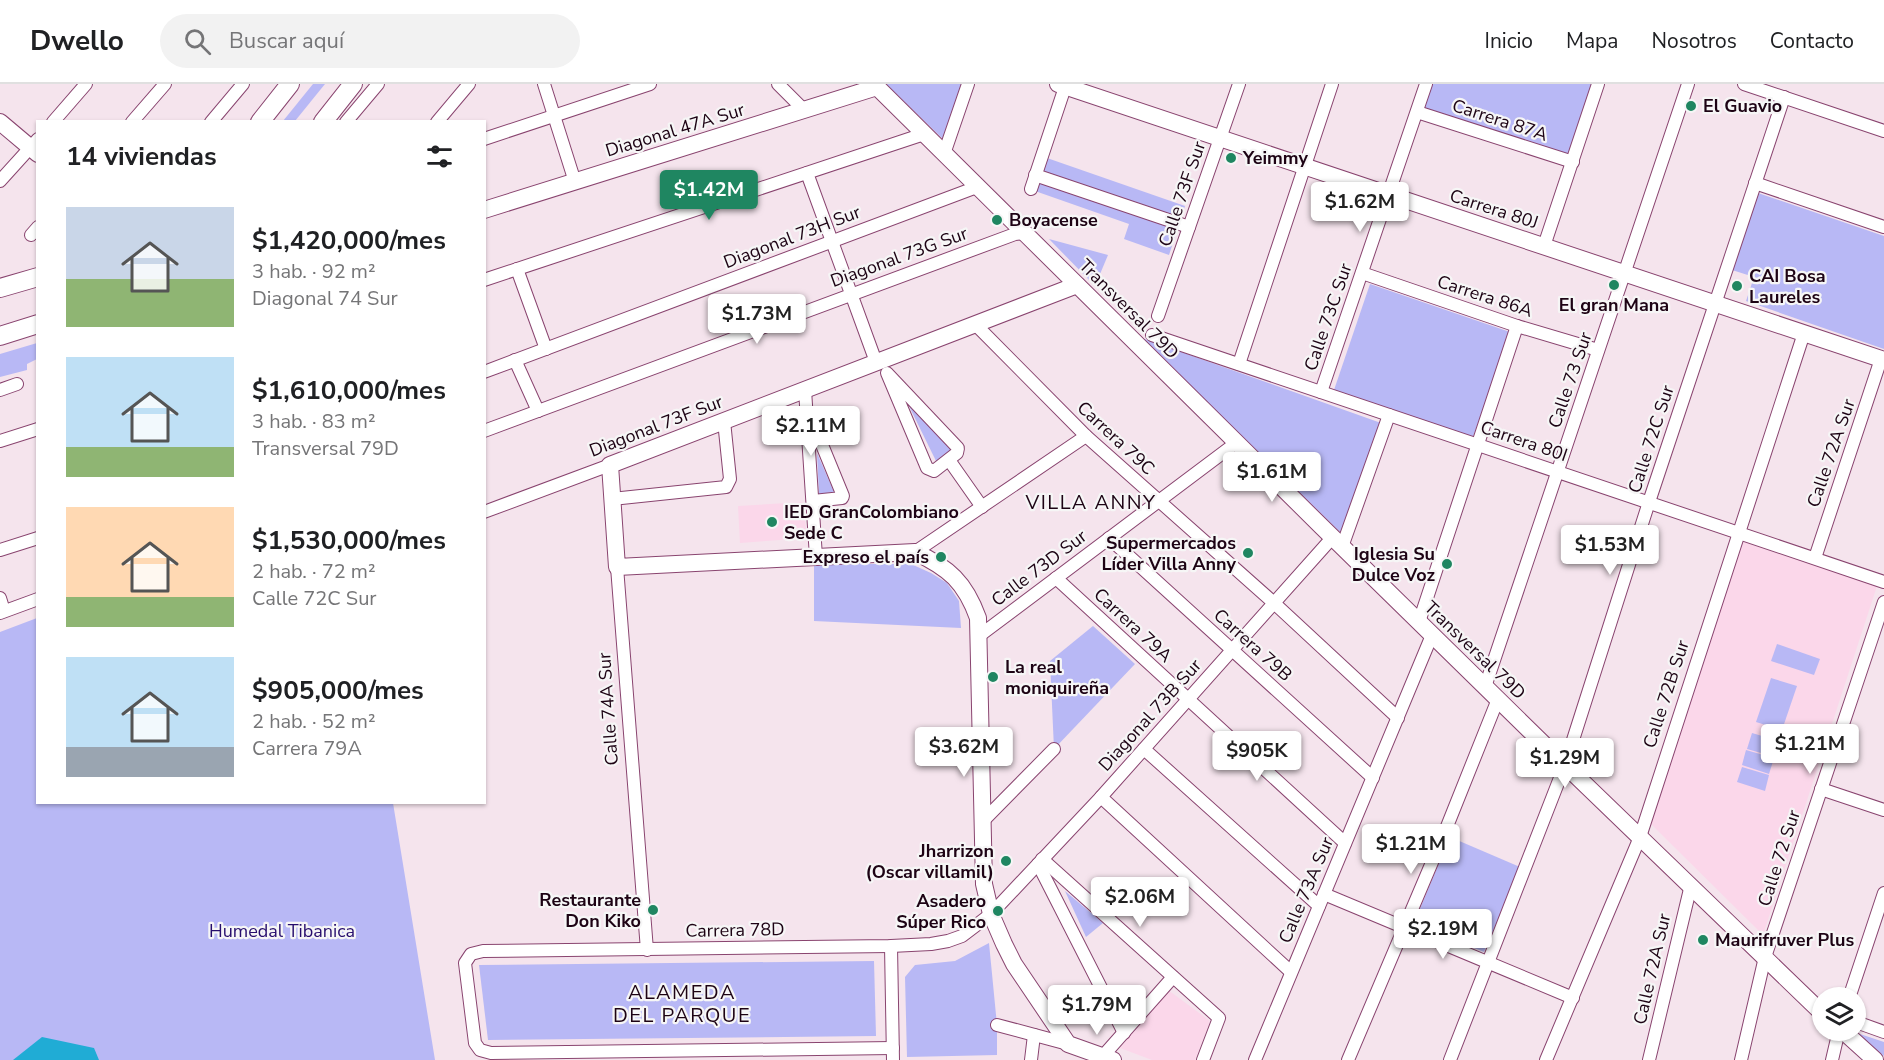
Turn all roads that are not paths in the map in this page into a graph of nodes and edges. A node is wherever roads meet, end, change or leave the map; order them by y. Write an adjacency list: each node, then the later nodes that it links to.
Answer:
1 (86, 84): 24 (street)
2 (165, 84): 25 (street)
3 (243, 84): 26 (street)
4 (290, 84): 27 (main road)
5 (354, 84): 28 (main road)
6 (378, 84): 29 (street)
7 (469, 84): 30 (street)
8 (544, 84): 23 (street)
9 (650, 84): 23 (street)
10 (778, 84): 21 (street)
11 (968, 84): 37 (street)
12 (1239, 84): 35 (street, Calle 73F Sur)
13 (1332, 84): 39 (street)
14 (1426, 84): 22 (street, Calle 73C Sur)
15 (1598, 84): 38 (street)
16 (1688, 84): 56 (street, Calle 73 Sur)
17 (1744, 84): 20 (street)
18 (1063, 85): 35 (street, Carrera 80J); 41 (street)
19 (875, 86): 21 (street, Diagonal 47A Sur); 33 (street, Transversal 79D)
20 (1784, 97): 32 (street); 44 (street, Calle 72C Sur)
21 (804, 110): 43 (street, Diagonal 47A Sur)
22 (1417, 112): 38 (street, Carrera 87A); 47 (street, Calle 73C Sur)
23 (554, 116): 34 (street); 43 (street)
24 (55, 120)
25 (134, 120)
26 (213, 120)
27 (262, 120)
28 (324, 120)
29 (348, 120)
30 (439, 120)
31 (0, 122): 36 (street)
32 (1884, 131)
33 (924, 134): 37 (street, Transversal 79D); 40 (street)
34 (486, 138)
35 (1220, 138): 39 (street, Carrera 80J); 49 (street, Calle 73F Sur)
36 (35, 147): 42 (street)
37 (944, 154): 45 (street, Transversal 79D)
38 (1573, 162): 53 (street)
39 (1304, 166): 47 (street, Carrera 80J); 75 (street)
40 (807, 172): 52 (street); 54 (street)
41 (1035, 175): 46 (street); 49 (street)
42 (0, 181)
43 (575, 182): 48 (street, Diagonal 47A Sur)
44 (1755, 183): 50 (street); 62 (street, Calle 72C Sur)
45 (977, 187): 51 (street, Transversal 79D); 52 (street, Diagonal 73H Sur)
46 (1031, 189)
47 (1389, 194): 53 (street, Carrera 80J); 55 (street, Calle 73C Sur)
48 (486, 209)
49 (1189, 227): 63 (street, Calle 73F Sur)
50 (1884, 227)
51 (1023, 233): 59 (street, Transversal 79D); 61 (street, Diagonal 73G Sur)
52 (832, 241): 61 (street); 70 (street, Diagonal 73H Sur)
53 (1544, 246): 56 (street, Carrera 80J)
54 (517, 269): 58 (street); 70 (street)
55 (1362, 273): 66 (street, Carrera 86A); 80 (street, Calle 73C Sur)
56 (1624, 273): 62 (street, Carrera 80J); 71 (street, Calle 73 Sur)
57 (36, 278): 60 (main road)
58 (486, 279)
59 (1077, 285): 64 (street, Diagonal 73F Sur); 89 (street, Transversal 79D)
60 (0, 288)
61 (851, 294): 74 (street); 82 (street, Diagonal 73G Sur)
62 (1715, 303): 67 (street, Carrera 80J); 97 (street, Calle 72C Sur)
63 (1158, 316)
64 (975, 324): 74 (street, Diagonal 73F Sur); 87 (street, Carrera 79C)
65 (36, 325): 69 (main road)
66 (1517, 326): 71 (street, Carrera 86A); 90 (street)
67 (1804, 333): 72 (street, Carrera 80J); 100 (street, Calle 72B Sur)
68 (1152, 335): 75 (street, Carrera 80I)
69 (0, 336)
70 (546, 349): 73 (street, Diagonal 73H Sur)
71 (1598, 350): 93 (street, Calle 73 Sur)
72 (1883, 359): 107 (street, Calle 72A Sur)
73 (515, 360): 76 (street, Diagonal 73H Sur); 82 (street)
74 (876, 362): 79 (street, Diagonal 73F Sur)
75 (1239, 364): 80 (street, Carrera 80I)
76 (486, 371)
77 (17, 384): 78 (street)
78 (0, 390)
79 (805, 390): 81 (street); 84 (street, Diagonal 73F Sur)
80 (1322, 392): 83 (street, Carrera 80I)
81 (807, 408): 95 (street); 95 (street)
82 (538, 411): 86 (street, Diagonal 73G Sur)
83 (1389, 415): 90 (street, Carrera 80I); 103 (street, Diagonal 73B Sur)
84 (724, 421): 92 (street, Diagonal 73F Sur); 94 (street)
85 (36, 430): 88 (street)
86 (486, 430)
87 (1086, 436): 96 (street, Carrera 79C); 98 (street)
88 (0, 441)
89 (1236, 443): 96 (street, Calle 73D Sur); 103 (street, Transversal 79D)
90 (1477, 445): 93 (street, Carrera 80I); 116 (street)
91 (949, 460): 91 (street); 98 (street)
92 (610, 465): 94 (street, Calle 74A Sur); 99 (street, Diagonal 73F Sur)
93 (1558, 472): 97 (street, Carrera 80I); 120 (street, Calle 73 Sur)
94 (612, 499): 108 (street, Calle 74A Sur)
95 (813, 501): 106 (street)
96 (1158, 501): 101 (street, Calle 73D Sur); 114 (street, Carrera 79C)
97 (1649, 502): 100 (street, Carrera 80I); 125 (street, Calle 72C Sur)
98 (982, 507): 105 (street)
99 (486, 511)
100 (1737, 532): 107 (street, Carrera 80I); 131 (street, Calle 72B Sur)
101 (1109, 538): 109 (street, Calle 73D Sur); 119 (street, Carrera 79B)
102 (36, 539): 104 (street)
103 (1337, 542): 114 (street, Diagonal 73B Sur); 116 (street, Transversal 79D)
104 (0, 550)
105 (915, 552): 106 (street); 118 (street)
106 (816, 557): 108 (street)
107 (1815, 558): 110 (street, Carrera 80I)
108 (617, 567): 141 (street, Calle 74A Sur)
109 (1056, 578): 118 (street, Calle 73D Sur); 121 (street, Carrera 79A)
110 (1884, 582)
111 (0, 598): 115 (street)
112 (36, 600): 115 (street)
113 (1884, 602): 127 (street, Calle 72 Sur)
114 (1274, 603): 119 (street, Diagonal 73B Sur); 122 (street, Carrera 79C)
115 (2, 612)
116 (1419, 622): 117 (street, Transversal 79D)
117 (1432, 635): 120 (street, Transversal 79D); 122 (street, Calle 73A Sur)
118 (979, 636): 130 (street)
119 (1232, 650): 121 (street, Diagonal 73B Sur); 126 (street, Carrera 79B)
120 (1492, 693): 125 (street, Transversal 79D); 139 (street, Calle 73 Sur)
121 (1188, 699): 124 (street, Diagonal 73B Sur); 132 (street, Carrera 79A)
122 (1398, 718): 126 (street, Calle 73A Sur)
123 (1054, 749): 130 (street)
124 (1144, 749): 128 (street, Diagonal 73B Sur); 137 (street)
125 (1565, 765): 131 (street, Transversal 79D); 143 (street, Calle 72C Sur)
126 (1373, 778): 132 (street, Calle 73A Sur)
127 (1821, 789): 129 (street); 142 (street, Calle 72 Sur)
128 (1101, 797): 133 (street, Diagonal 73B Sur); 144 (street)
129 (1884, 810)
130 (983, 821): 138 (street)
131 (1640, 837): 134 (street, Transversal 79D); 147 (street, Calle 72B Sur)
132 (1345, 843): 136 (street, Calle 73A Sur)
133 (1040, 861): 138 (street, Diagonal 73B Sur); 145 (street); 152 (street)
134 (1691, 885): 142 (street, Transversal 79D); 165 (street, Calle 72A Sur)
135 (1884, 893): 146 (street)
136 (1324, 894): 137 (street, Calle 73A Sur); 139 (street)
137 (1319, 906): 144 (street, Calle 73A Sur)
138 (991, 914): 140 (street, Carrera 78D); 156 (street)
139 (1405, 928): 143 (street); 162 (street, Calle 73 Sur)
140 (891, 946): 141 (street, Carrera 78D); 157 (street)
141 (647, 950): 157 (street, Carrera 78D)
142 (1766, 957): 148 (street, Transversal 79D); 166 (street, Calle 72 Sur)
143 (1489, 963): 147 (street); 163 (street, Calle 72C Sur)
144 (1291, 972): 161 (street, Calle 73A Sur)
145 (1173, 977): 152 (street); 160 (street)
146 (1853, 987)
147 (1573, 998): 164 (street, Calle 72B Sur)
148 (1812, 1003)
149 (997, 1025): 153 (street)
150 (1866, 1026): 151 (street)
151 (1884, 1032)
152 (1124, 1033): 158 (street)
153 (1034, 1035): 156 (street); 159 (street)
154 (1838, 1041): 167 (street)
155 (1853, 1041): 168 (street)
156 (1068, 1044): 158 (street)
157 (893, 1054)
158 (1108, 1058)
159 (1031, 1060)
160 (1203, 1060)
161 (1255, 1060)
162 (1348, 1060)
163 (1450, 1060)
164 (1546, 1060)
165 (1649, 1060)
166 (1741, 1060)
167 (1832, 1060)
168 (1875, 1060)

